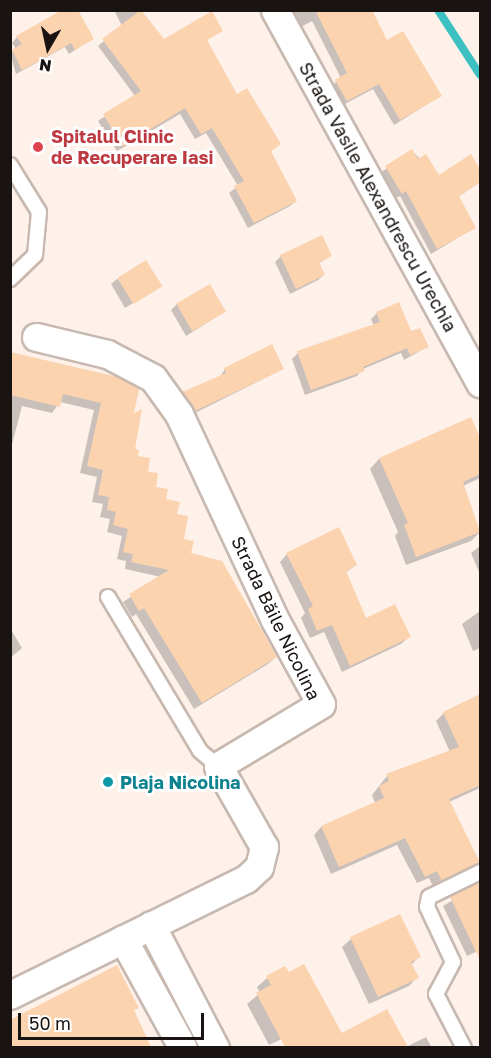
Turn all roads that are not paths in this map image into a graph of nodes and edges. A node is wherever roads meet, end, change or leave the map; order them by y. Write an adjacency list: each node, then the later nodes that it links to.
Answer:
1 (275, 10): 5 (street, Strada Vasile Alexandrescu Urechia)
2 (10, 165): 3 (lane)
3 (10, 279)
4 (36, 337): 7 (street, Strada Băile Nicolina)
5 (480, 383)
6 (108, 597): 7 (lane)
7 (218, 766): 9 (street)
8 (480, 872): 14 (lane)
9 (151, 925): 10 (street); 13 (street)
10 (123, 939): 11 (street); 12 (street)
11 (10, 995)
12 (183, 1047)
13 (215, 1047)
14 (464, 1047)

